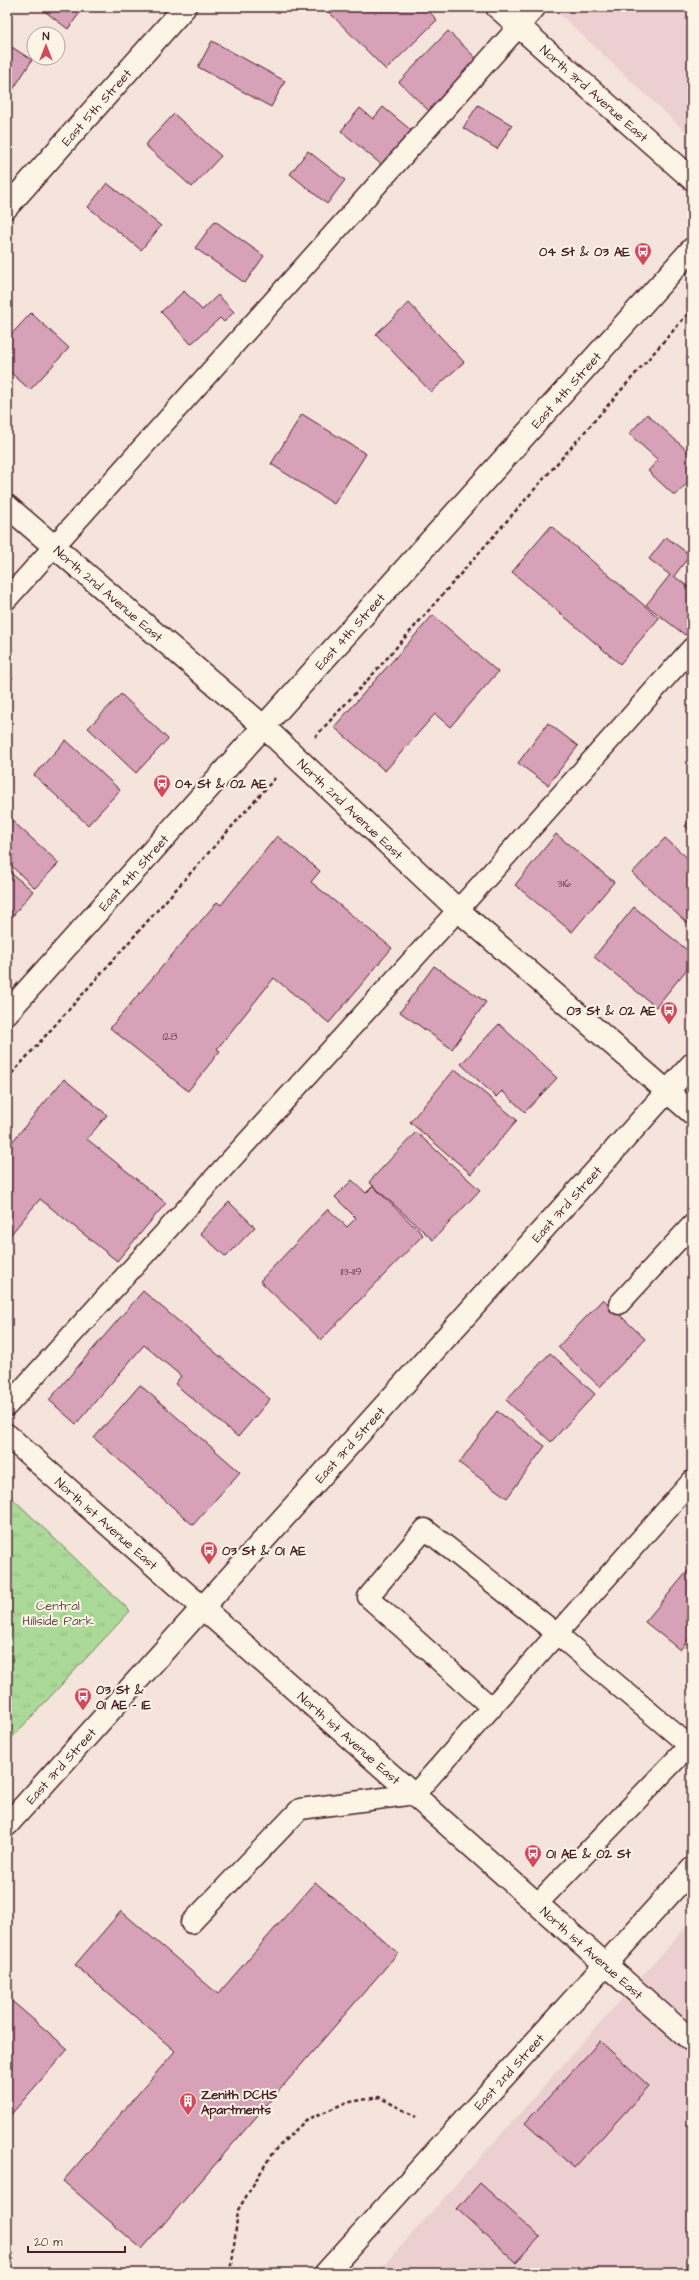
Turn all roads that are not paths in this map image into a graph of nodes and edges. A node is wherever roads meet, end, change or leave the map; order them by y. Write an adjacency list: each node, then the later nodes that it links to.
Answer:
1 (185, 7): 6 (street, East 5th Street)
2 (497, 7): 4 (street, North 3rd Avenue East)
3 (536, 7): 4 (lane)
4 (519, 25): 5 (street, North 3rd Avenue East); 9 (lane)
5 (692, 179)
6 (7, 207)
7 (692, 249): 12 (street, East 4th Street)
8 (7, 506): 9 (street, North 2nd Avenue East)
9 (54, 546): 10 (lane); 12 (street, North 2nd Avenue East)
10 (7, 599)
11 (692, 648): 13 (lane)
12 (263, 726): 13 (street, North 2nd Avenue East); 14 (street, East 4th Street)
13 (458, 910): 16 (street, North 2nd Avenue East); 20 (lane)
14 (7, 1013)
15 (692, 1064): 16 (street, East 3rd Street)
16 (668, 1092): 17 (street, North 2nd Avenue East); 23 (street, East 3rd Street)
17 (692, 1113)
18 (692, 1225): 19 (lane)
19 (619, 1304)
20 (7, 1406)
21 (7, 1435): 23 (street, North 1st Avenue East)
22 (692, 1481): 24 (lane)
23 (204, 1608): 27 (street, North 1st Avenue East); 28 (street, East 3rd Street)
24 (556, 1634): 25 (lane); 25 (lane); 26 (lane)
25 (492, 1708): 27 (lane)
26 (691, 1747): 30 (lane)
27 (415, 1794): 30 (street, North 1st Avenue East); 31 (lane)
28 (7, 1825)
29 (692, 1869): 32 (street, East 2nd Street)
30 (537, 1904): 32 (street, North 1st Avenue East)
31 (191, 1923)
32 (605, 1965): 33 (street, North 1st Avenue East); 34 (street, East 2nd Street)
33 (692, 2041)
34 (326, 2273)

